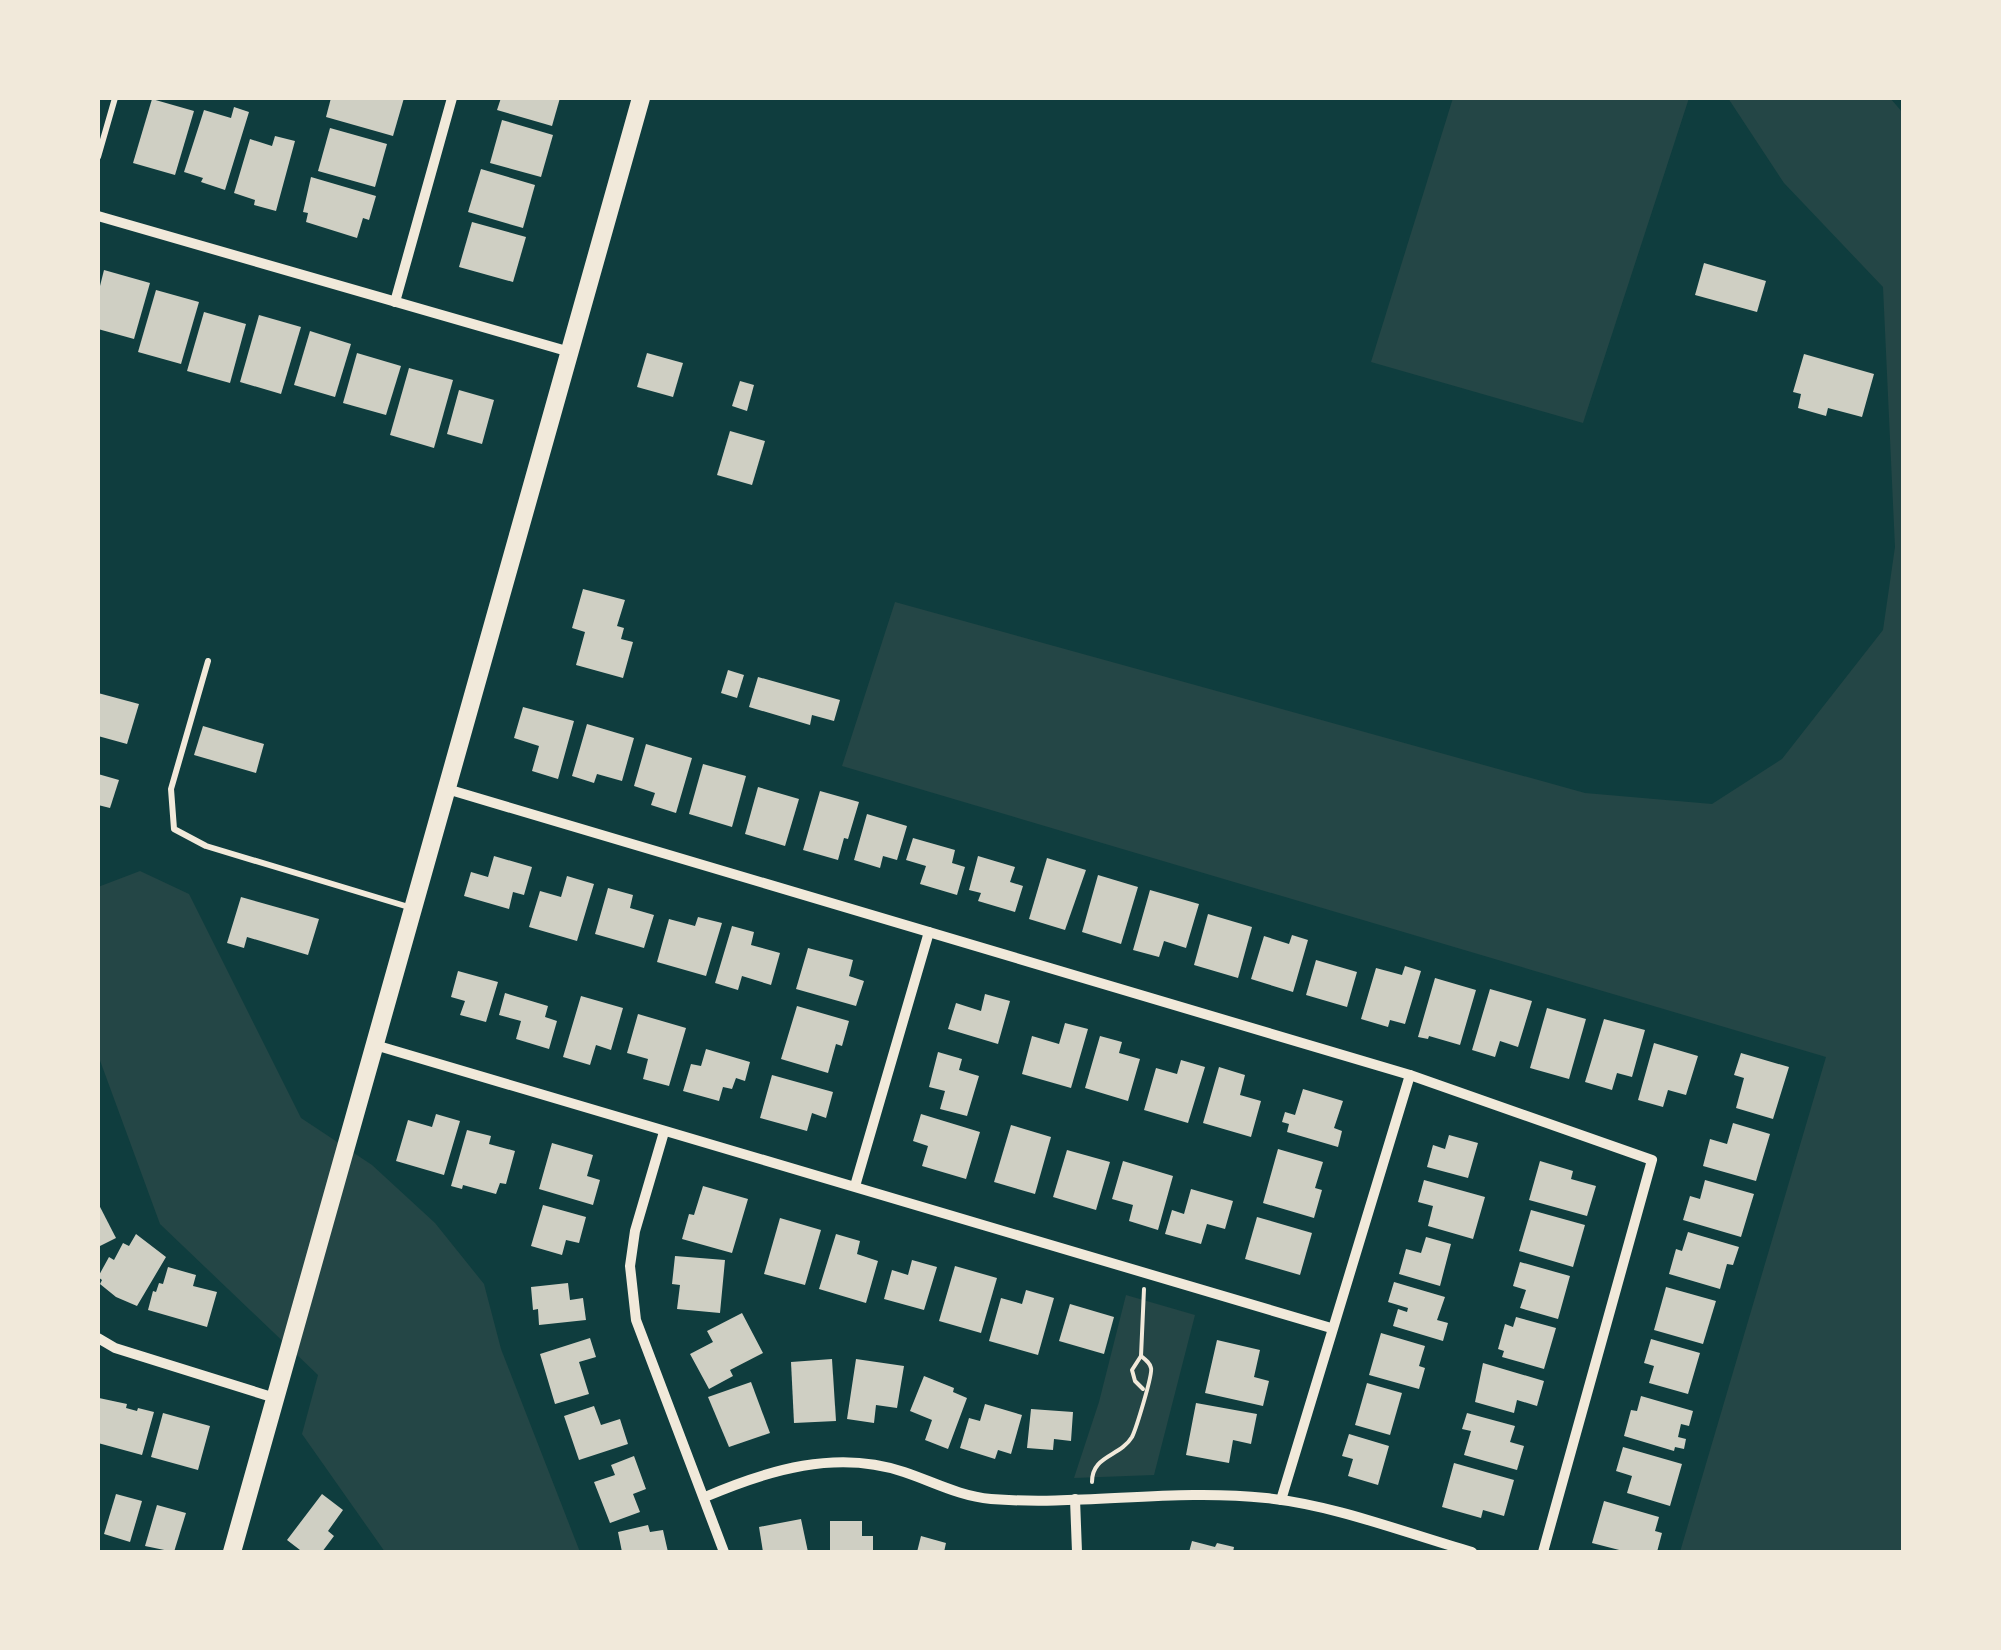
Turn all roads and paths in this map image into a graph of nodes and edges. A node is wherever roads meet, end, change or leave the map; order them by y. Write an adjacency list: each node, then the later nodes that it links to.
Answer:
1 (115, 98): 4 (lane)
2 (452, 98): 6 (street)
3 (641, 98): 7 (main road)
4 (98, 157)
5 (98, 216): 6 (street)
6 (395, 302): 7 (street)
7 (570, 352): 9 (main road)
8 (208, 662): 10 (lane)
9 (447, 790): 10 (main road); 11 (street)
10 (413, 908): 12 (main road)
11 (929, 932): 13 (street); 15 (street)
12 (374, 1045): 14 (street); 21 (main road)
13 (1410, 1075): 17 (street); 30 (street)
14 (664, 1132): 15 (street); 22 (street)
15 (855, 1186): 16 (street)
16 (1145, 1274): 17 (street); 19 (path)
17 (1331, 1328): 25 (street)
18 (98, 1338): 21 (street)
19 (1141, 1356): 20 (path); 20 (path)
20 (1145, 1390): 23 (path)
21 (275, 1398): 26 (main road)
22 (705, 1497): 24 (street); 27 (street)
23 (1092, 1498): 24 (street); 25 (street)
24 (1076, 1499): 28 (street)
25 (1281, 1500): 29 (street)
26 (232, 1552)
27 (724, 1552)
28 (1077, 1552)
29 (1472, 1552)
30 (1543, 1552)

